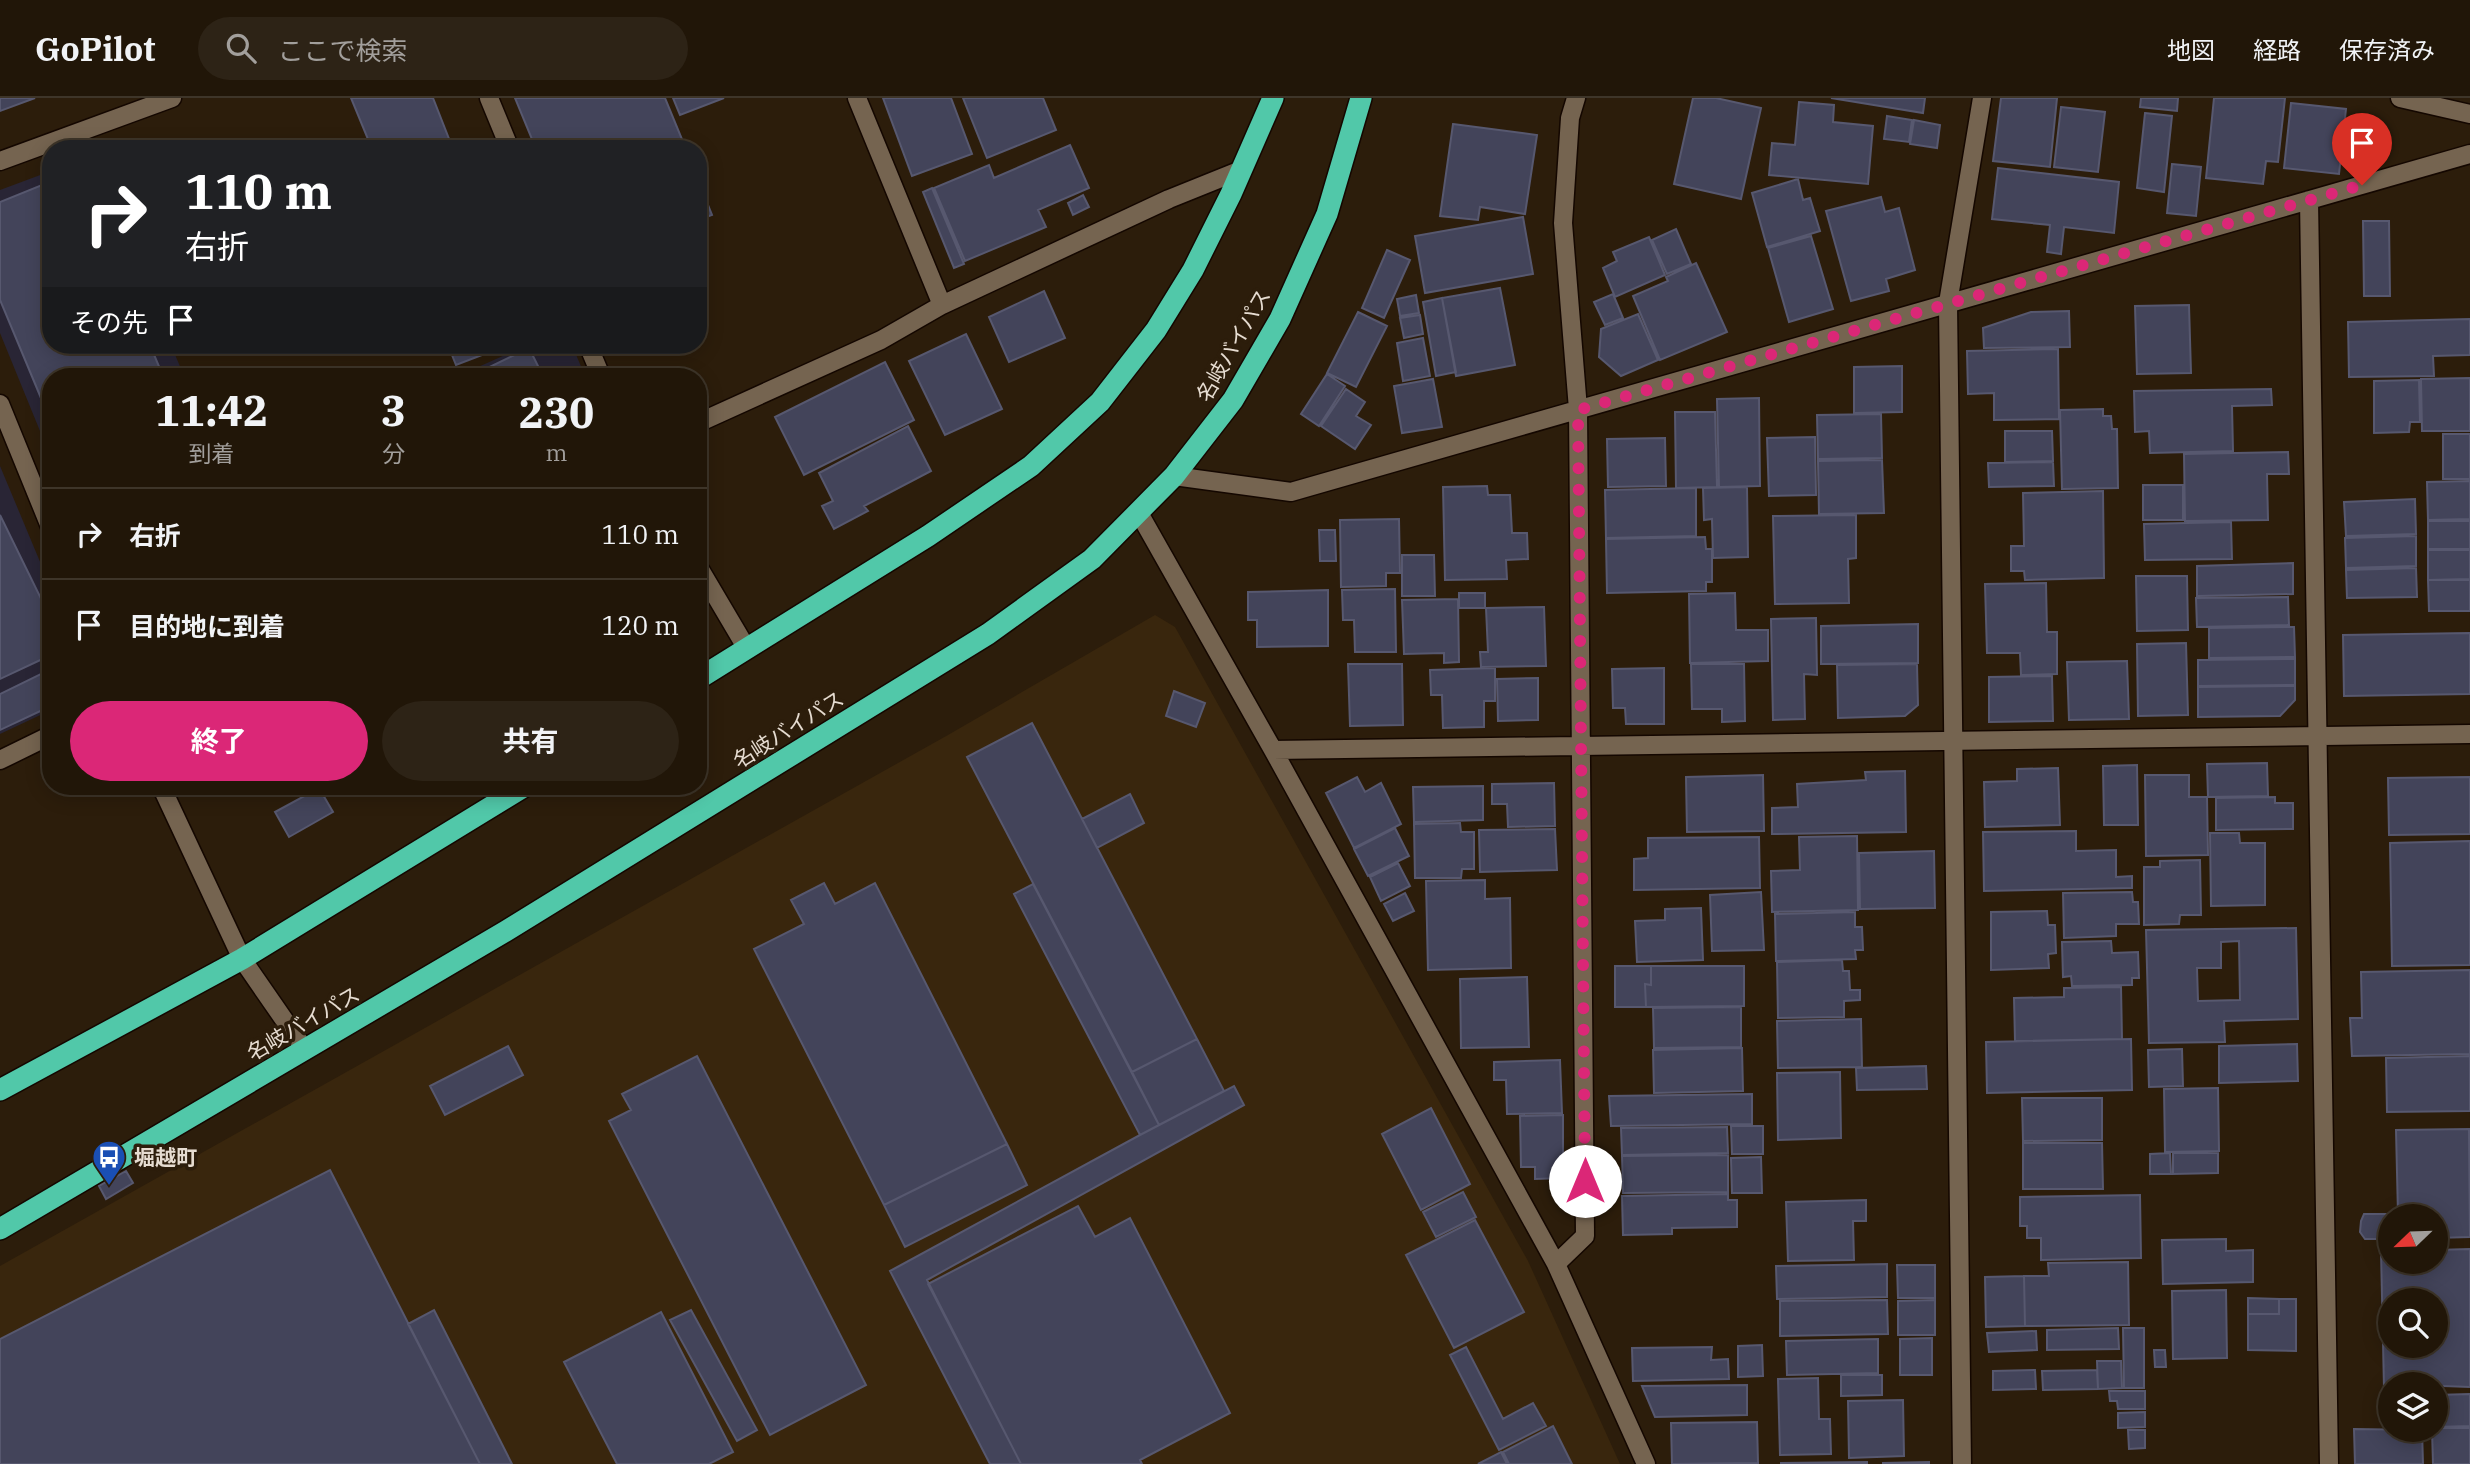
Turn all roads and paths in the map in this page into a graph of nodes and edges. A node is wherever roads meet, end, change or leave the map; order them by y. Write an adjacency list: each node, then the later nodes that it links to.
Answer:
1 (172, 98): 10 (street)
2 (489, 98): 11 (street)
3 (857, 98): 18 (street)
4 (1273, 98): 15 (highway)
5 (1362, 98): 22 (highway, 名岐バイパス)
6 (1576, 98): 20 (street)
7 (1982, 98): 17 (street)
8 (2400, 98): 9 (street)
9 (2470, 114)
10 (57, 140)
11 (506, 140)
12 (42, 146): 14 (street)
13 (2470, 154): 16 (street)
14 (0, 161)
15 (1241, 170): 18 (street); 26 (highway)
16 (2309, 200): 17 (street); 29 (street)
17 (1948, 303): 20 (street); 31 (street)
18 (942, 305): 21 (street)
19 (0, 404): 23 (street)
20 (1578, 410): 22 (street); 32 (street)
21 (707, 420)
22 (1174, 476): 24 (highway, 名岐バイパス)
23 (42, 506)
24 (1139, 513): 33 (street); 38 (highway, 名岐バイパス)
25 (707, 581): 26 (street)
26 (747, 649): 27 (highway)
27 (707, 673)
28 (2470, 734): 29 (street)
29 (2319, 736): 31 (street); 44 (street)
30 (42, 739): 34 (street)
31 (1953, 741): 32 (street); 43 (street)
32 (1581, 746): 33 (street); 41 (street)
33 (1273, 750): 41 (street)
34 (0, 760)
35 (165, 795): 37 (street)
36 (510, 795): 37 (highway)
37 (242, 959): 38 (street); 39 (highway)
38 (305, 1050): 40 (highway, 名岐バイパス)
39 (0, 1090)
40 (0, 1229)
41 (1556, 1264): 42 (street)
42 (1646, 1464)
43 (1962, 1464)
44 (2329, 1464)

